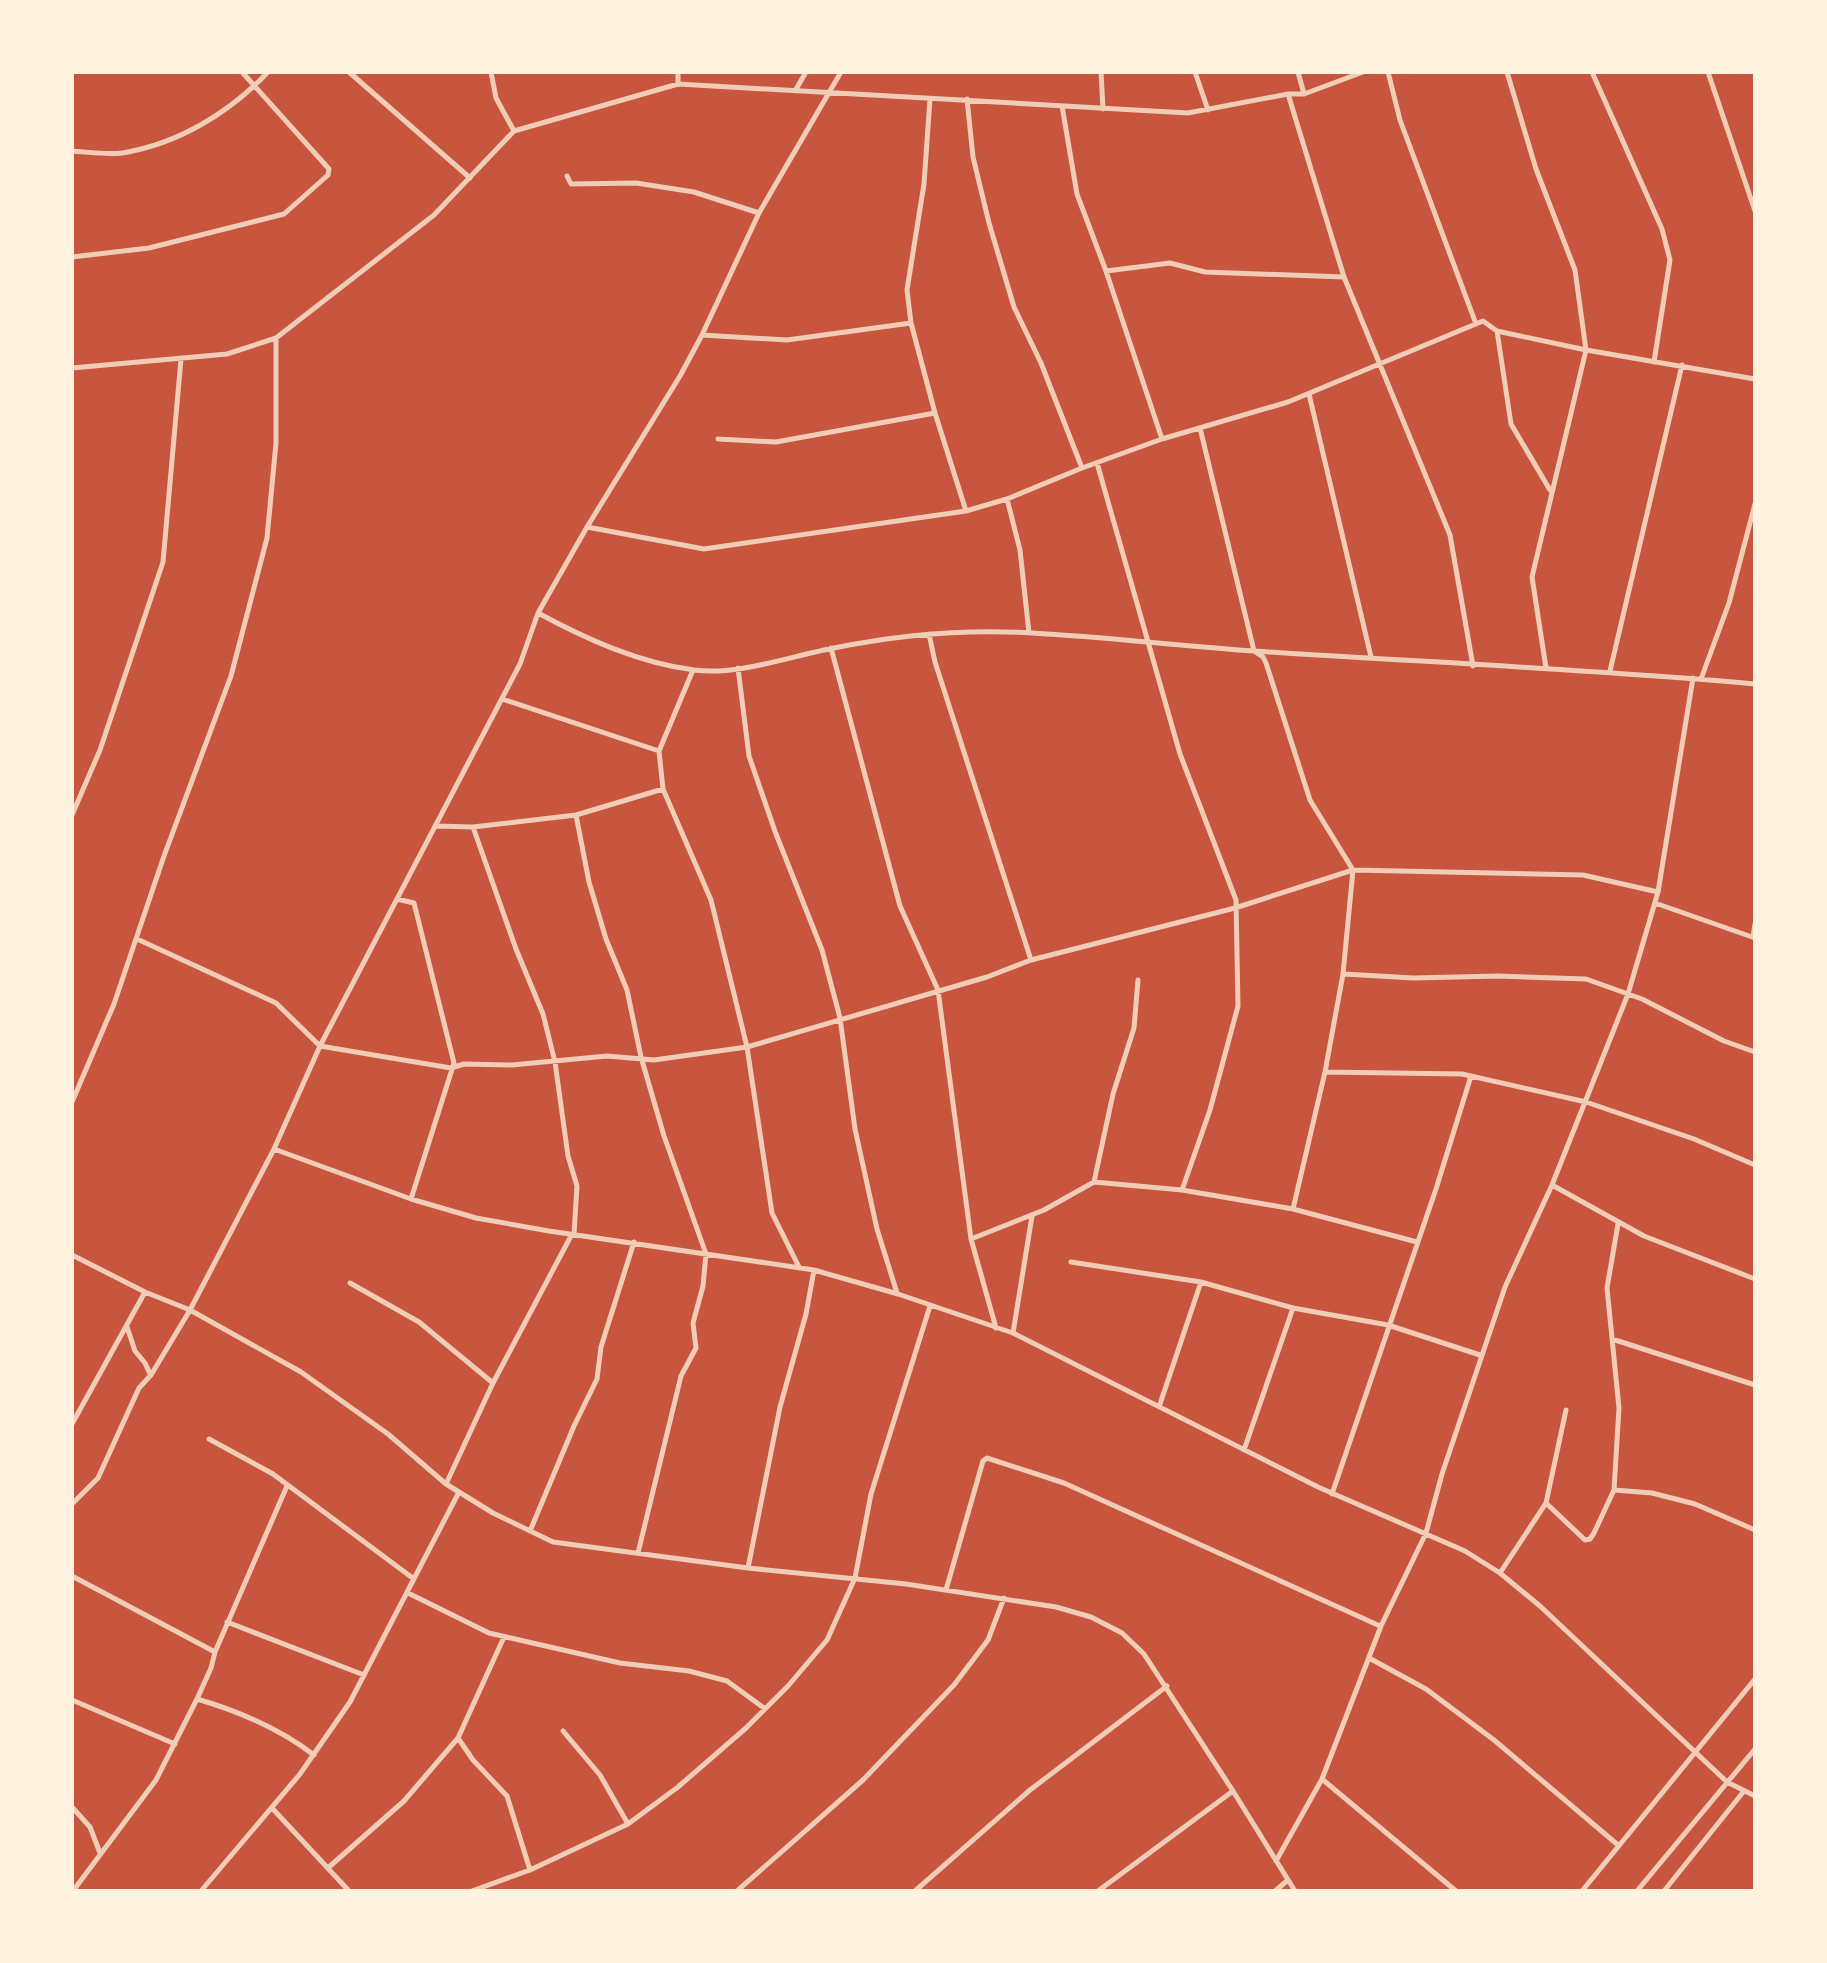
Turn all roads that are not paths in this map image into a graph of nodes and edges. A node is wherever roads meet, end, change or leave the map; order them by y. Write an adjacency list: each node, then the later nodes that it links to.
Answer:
1 (242, 72): 17 (street)
2 (268, 72): 17 (street)
3 (349, 72): 30 (street)
4 (491, 72): 27 (street)
5 (678, 72): 16 (street)
6 (806, 72): 18 (street)
7 (841, 72): 19 (street)
8 (1101, 72): 25 (street)
9 (1195, 72): 26 (street)
10 (1298, 72): 21 (street)
11 (1363, 72): 21 (street)
12 (1388, 72): 37 (street)
13 (1507, 72): 41 (street)
14 (1592, 72): 44 (street)
15 (1708, 72): 31 (street)
16 (678, 84): 18 (street); 27 (street)
17 (255, 86): 28 (street); 33 (street)
18 (795, 91): 19 (street)
19 (830, 93): 22 (street); 32 (street)
20 (1288, 94): 21 (street); 26 (street); 35 (street)
21 (1304, 94)
22 (930, 99): 23 (street); 36 (street)
23 (967, 99): 24 (street); 54 (street)
24 (1062, 106): 25 (street); 34 (street)
25 (1103, 109): 26 (street)
26 (1208, 110)
27 (514, 131): 30 (street)
28 (72, 151)
29 (567, 176): 32 (street)
30 (470, 178): 40 (street)
31 (1755, 211)
32 (759, 213): 39 (street)
33 (72, 257)
34 (1106, 271): 35 (street); 52 (street)
35 (1344, 277): 43 (street)
36 (911, 323): 39 (street); 49 (street)
37 (1476, 324): 38 (street); 43 (street)
38 (1497, 331): 41 (street); 55 (street)
39 (702, 335): 59 (street)
40 (276, 338): 42 (street); 89 (street)
41 (1586, 350): 44 (street); 55 (street)
42 (181, 359): 46 (street); 78 (street)
43 (1380, 362): 48 (street); 67 (street)
44 (1654, 362): 45 (street)
45 (1682, 365): 47 (street); 71 (street)
46 (72, 368)
47 (1755, 379)
48 (1309, 394): 50 (street); 66 (street)
49 (935, 413): 51 (street); 58 (street)
50 (1200, 428): 52 (street); 65 (street)
51 (718, 439)
52 (1162, 439): 53 (street)
53 (1097, 463): 54 (street); 63 (street)
54 (1082, 468): 56 (street)
55 (1551, 491): 69 (street)
56 (1007, 499): 58 (street); 61 (street)
57 (1755, 504): 73 (street)
58 (966, 511): 59 (street)
59 (587, 527): 60 (street)
60 (538, 613): 70 (street); 75 (street)
61 (1029, 633): 62 (street); 63 (street)
62 (929, 634): 64 (street); 90 (street)
63 (1146, 642): 65 (street); 86 (street)
64 (831, 648): 68 (street); 93 (street)
65 (1254, 651): 66 (street); 82 (street)
66 (1371, 657): 67 (street)
67 (1473, 666): 69 (street)
68 (738, 668): 70 (street); 95 (street)
69 (1546, 668): 71 (street)
70 (693, 670): 76 (street)
71 (1610, 671): 72 (street)
72 (1693, 678): 73 (street); 83 (street)
73 (1701, 679): 74 (street)
74 (1755, 684)
75 (502, 699): 76 (street); 80 (street)
76 (659, 751): 77 (street)
77 (663, 789): 79 (street); 97 (street)
78 (72, 815)
79 (576, 815): 81 (street); 99 (street)
80 (435, 826): 81 (street); 84 (street)
81 (473, 827): 100 (street)
82 (1353, 870): 83 (street); 86 (street); 91 (street)
83 (1658, 892): 85 (street)
84 (397, 899): 96 (street); 101 (street)
85 (1655, 903): 88 (street); 94 (street)
86 (1235, 908): 90 (street); 110 (street)
87 (1755, 924): 88 (street)
88 (1754, 937)
89 (137, 939): 96 (street); 104 (street)
90 (1031, 960): 93 (street)
91 (1343, 974): 94 (street); 102 (street)
92 (1138, 980): 108 (street)
93 (938, 990): 95 (street); 116 (street)
94 (1628, 994): 98 (street); 105 (street)
95 (840, 1018): 97 (street); 128 (street)
96 (320, 1046): 101 (street); 106 (street)
97 (747, 1047): 99 (street); 122 (street)
98 (1755, 1052)
99 (641, 1057): 100 (street); 119 (street)
100 (555, 1062): 101 (street); 115 (street)
101 (451, 1068): 111 (street)
102 (1325, 1072): 103 (street); 112 (street)
103 (1471, 1076): 105 (street); 118 (street)
104 (72, 1102)
105 (1586, 1102): 107 (street); 109 (street)
106 (274, 1149): 111 (street); 131 (street)
107 (1755, 1165)
108 (1094, 1182): 110 (street); 113 (street)
109 (1552, 1185): 114 (street); 137 (street)
110 (1182, 1190): 112 (street)
111 (411, 1199): 115 (street)
112 (1293, 1209): 118 (street)
113 (1032, 1215): 116 (street); 135 (street)
114 (1618, 1224): 124 (street); 136 (street)
115 (573, 1234): 117 (street); 139 (street)
116 (971, 1239): 134 (street)
117 (634, 1242): 119 (street); 154 (street)
118 (1417, 1242): 132 (street)
119 (706, 1254): 122 (street); 156 (street)
120 (72, 1255): 127 (street)
121 (1071, 1262): 125 (street)
122 (799, 1267): 123 (street)
123 (814, 1270): 128 (street); 157 (street)
124 (1755, 1279)
125 (1201, 1282): 130 (street); 141 (street)
126 (350, 1283): 139 (street)
127 (145, 1292): 131 (street); 133 (street)
128 (898, 1294): 129 (street)
129 (930, 1306): 134 (street); 160 (street)
130 (1293, 1308): 132 (street); 145 (street)
131 (190, 1310): 138 (street); 146 (street)
132 (1388, 1325): 137 (street); 150 (street)
133 (126, 1326): 138 (street); 143 (street)
134 (996, 1328): 135 (street)
135 (1013, 1333): 141 (street)
136 (1612, 1339): 140 (street); 148 (street)
137 (1480, 1355): 155 (street)
138 (151, 1375): 152 (street)
139 (493, 1383): 146 (street)
140 (1755, 1385)
141 (1159, 1407): 145 (street)
142 (1566, 1410): 151 (street)
143 (72, 1424)
144 (209, 1439): 147 (street)
145 (1244, 1450): 150 (street)
146 (446, 1484): 149 (street)
147 (287, 1486): 161 (street); 165 (street)
148 (1614, 1490): 151 (street); 153 (street)
149 (459, 1492): 154 (street); 161 (street)
150 (1332, 1494): 155 (street)
151 (1546, 1503): 158 (street)
152 (72, 1504)
153 (1755, 1530)
154 (530, 1531): 156 (street)
155 (1426, 1533): 158 (street); 166 (street)
156 (638, 1553): 157 (street)
157 (748, 1568): 160 (street)
158 (1500, 1573): 180 (street)
159 (72, 1576): 168 (street)
160 (855, 1578): 162 (street); 175 (street)
161 (414, 1579): 163 (street)
162 (946, 1590): 164 (street); 166 (street)
163 (408, 1593): 167 (street); 170 (street)
164 (1004, 1598): 172 (street); 200 (street)
165 (227, 1622): 168 (street); 170 (street)
166 (1381, 1626): 169 (street)
167 (504, 1637): 175 (street); 177 (street)
168 (215, 1652): 173 (street)
169 (1369, 1658): 182 (street); 190 (street)
170 (364, 1675): 181 (street)
171 (1755, 1679): 180 (street)
172 (1167, 1686): 184 (street); 201 (street)
173 (197, 1699): 178 (street); 181 (street)
174 (72, 1700): 178 (street)
175 (764, 1708): 189 (street)
176 (563, 1731): 189 (street)
177 (458, 1738): 193 (street); 194 (street)
178 (175, 1744): 191 (street)
179 (1755, 1749): 183 (street)
180 (1696, 1754): 183 (street); 190 (street)
181 (314, 1755): 188 (street)
182 (1322, 1779): 192 (street); 205 (street)
183 (1727, 1782): 185 (street); 207 (street)
184 (1233, 1791): 192 (street); 202 (street)
185 (1744, 1791): 186 (street); 208 (street)
186 (1755, 1796)
187 (72, 1807): 191 (street)
188 (272, 1808): 193 (street); 197 (street)
189 (628, 1824): 194 (street)
190 (1618, 1845): 206 (street)
191 (100, 1854): 196 (street)
192 (1276, 1861): 195 (street)
193 (329, 1867): 198 (street)
194 (530, 1870): 199 (street)
195 (1288, 1880): 203 (street); 204 (street)
196 (73, 1891)
197 (201, 1891)
198 (349, 1891)
199 (472, 1891)
200 (737, 1891)
201 (915, 1891)
202 (1098, 1891)
203 (1275, 1891)
204 (1295, 1891)
205 (1456, 1891)
206 (1582, 1891)
207 (1637, 1891)
208 (1664, 1891)

